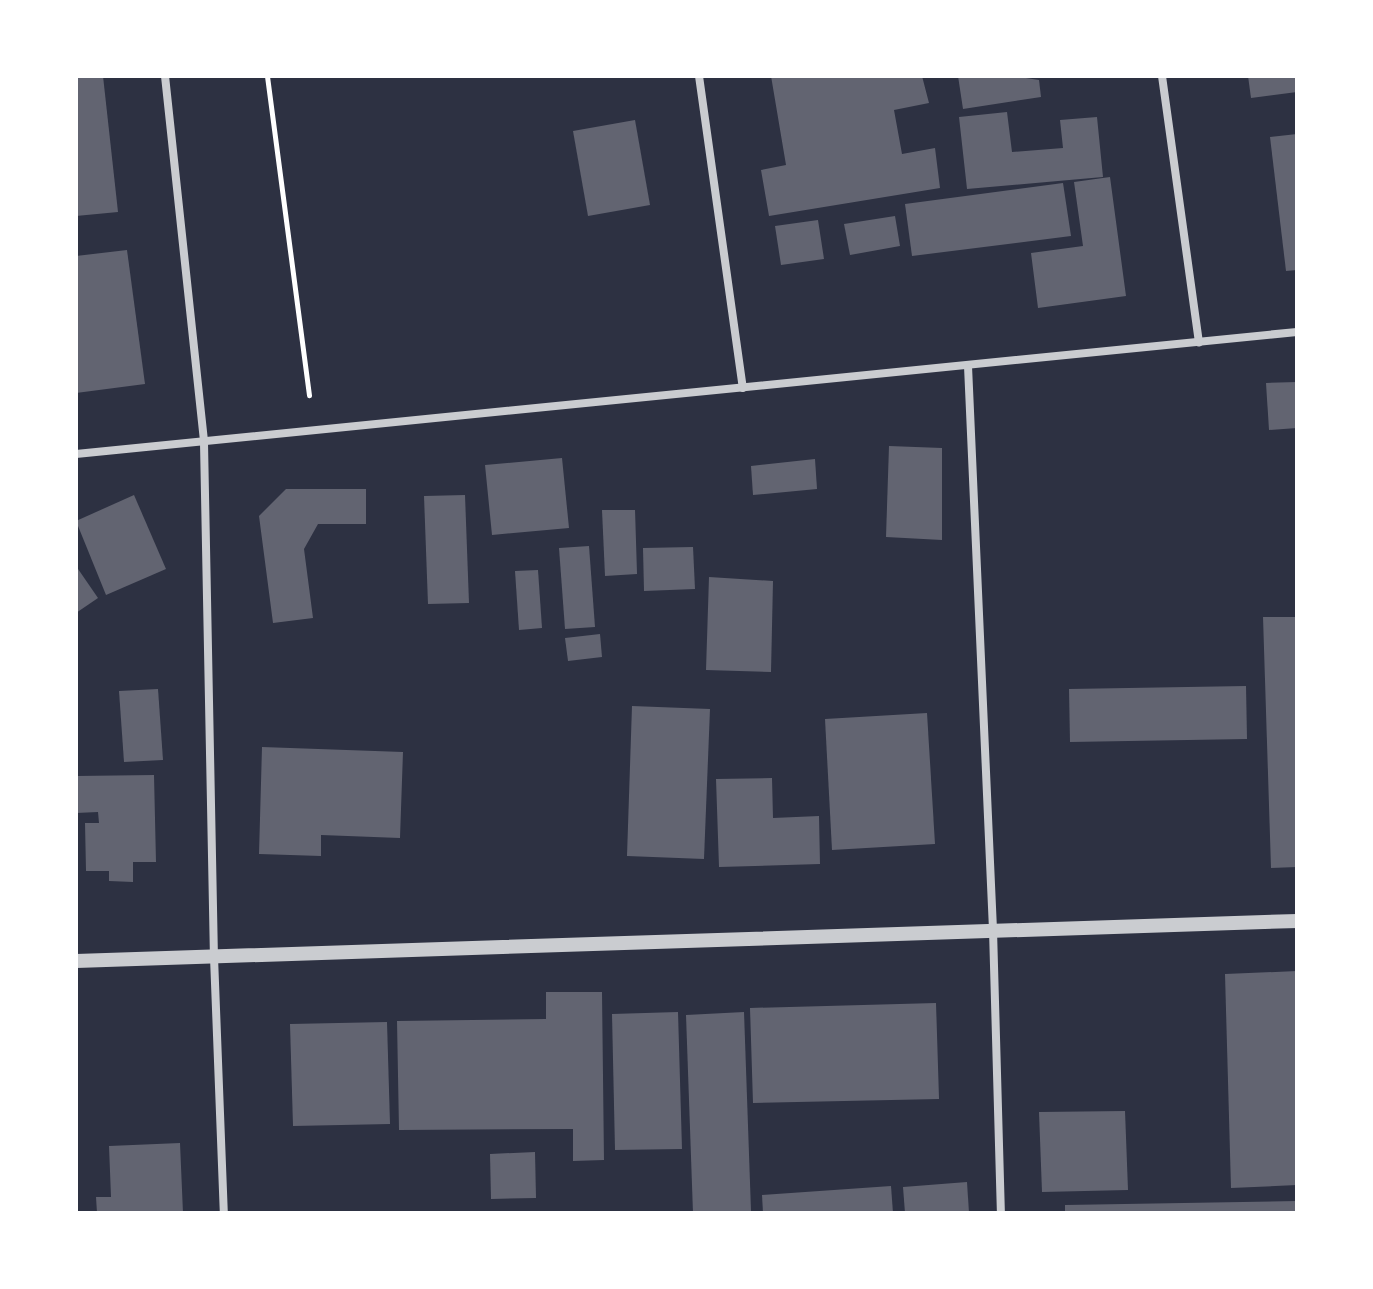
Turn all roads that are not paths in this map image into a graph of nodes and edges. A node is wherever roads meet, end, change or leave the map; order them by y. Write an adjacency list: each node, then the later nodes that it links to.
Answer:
1 (165, 76): 8 (street)
2 (699, 76): 7 (street)
3 (1162, 76): 5 (street)
4 (1297, 332): 5 (street)
5 (1199, 342): 6 (street)
6 (968, 366): 7 (street); 11 (street)
7 (743, 388): 8 (street)
8 (204, 443): 9 (street); 12 (street)
9 (76, 454)
10 (1297, 921): 11 (street)
11 (993, 930): 12 (street); 15 (street)
12 (214, 957): 13 (street); 14 (street)
13 (76, 961)
14 (224, 1213)
15 (1001, 1213)

